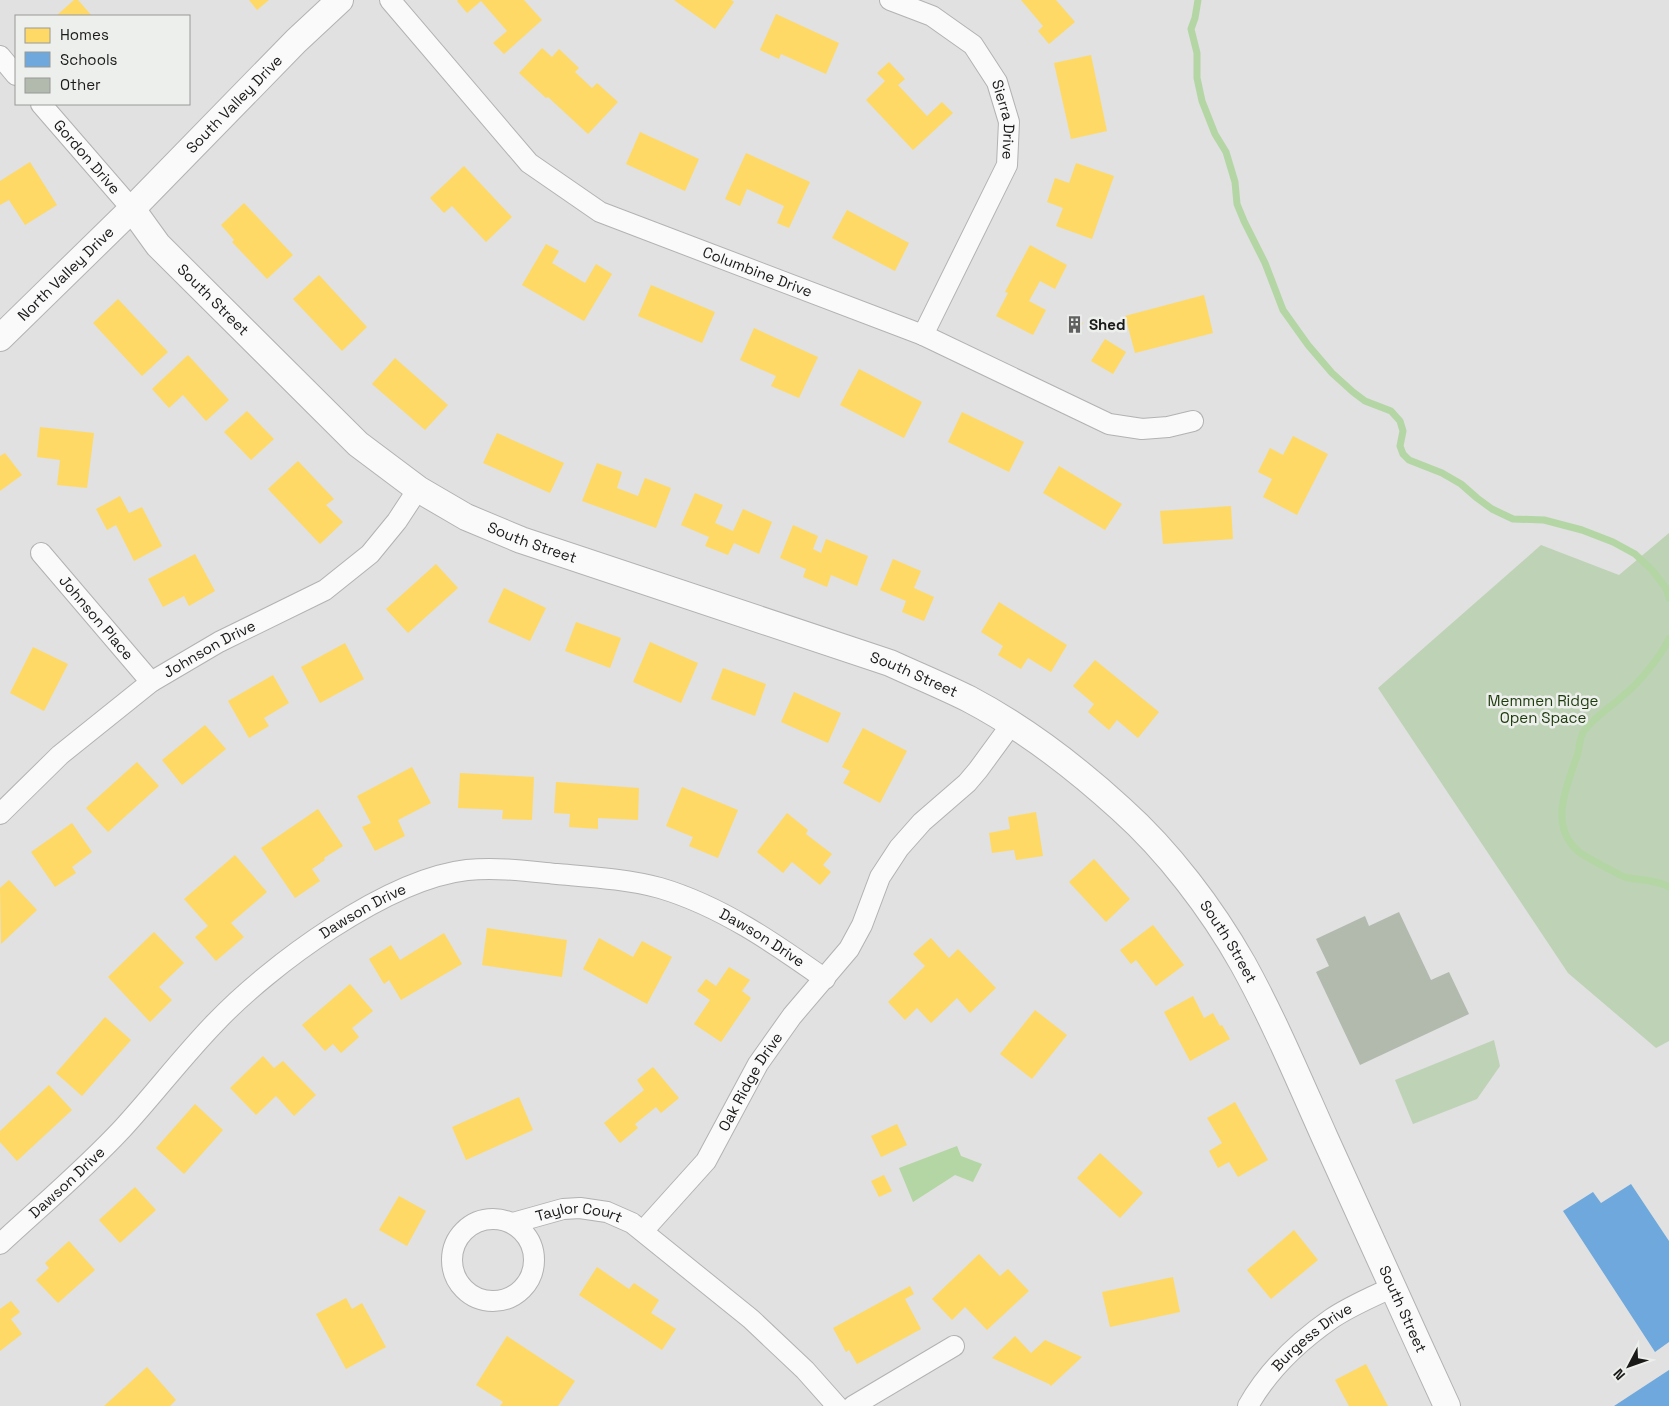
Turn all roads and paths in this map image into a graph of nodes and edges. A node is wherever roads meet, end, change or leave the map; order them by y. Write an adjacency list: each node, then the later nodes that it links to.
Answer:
1 (340, 0): 7 (street, South Valley Drive)
2 (390, 0): 8 (street, Columbine Drive)
3 (890, 0): 8 (street, Sierra Drive)
4 (0, 56): 5 (street)
5 (15, 74)
6 (42, 105): 7 (street, Gordon Drive)
7 (132, 209): 9 (street, North Valley Drive); 11 (street, South Street)
8 (923, 335): 10 (street, Columbine Drive)
9 (0, 338)
10 (1193, 421)
11 (418, 489): 13 (street, Johnson Drive); 14 (street, South Street)
12 (41, 553): 13 (street, Johnson Place)
13 (151, 682): 15 (street, Johnson Drive)
14 (1011, 725): 16 (street, Oak Ridge Drive); 20 (street, South Street)
15 (0, 814)
16 (825, 979): 18 (street, Oak Ridge Drive); 19 (street, Dawson Drive)
17 (513, 1224): 17 (street); 18 (street, Taylor Court)
18 (643, 1231): 22 (street)
19 (0, 1244)
20 (1393, 1287): 24 (street, Burgess Drive); 25 (street, South Street)
21 (954, 1346): 23 (street)
22 (837, 1406)
23 (853, 1406)
24 (1248, 1406)
25 (1447, 1406)

